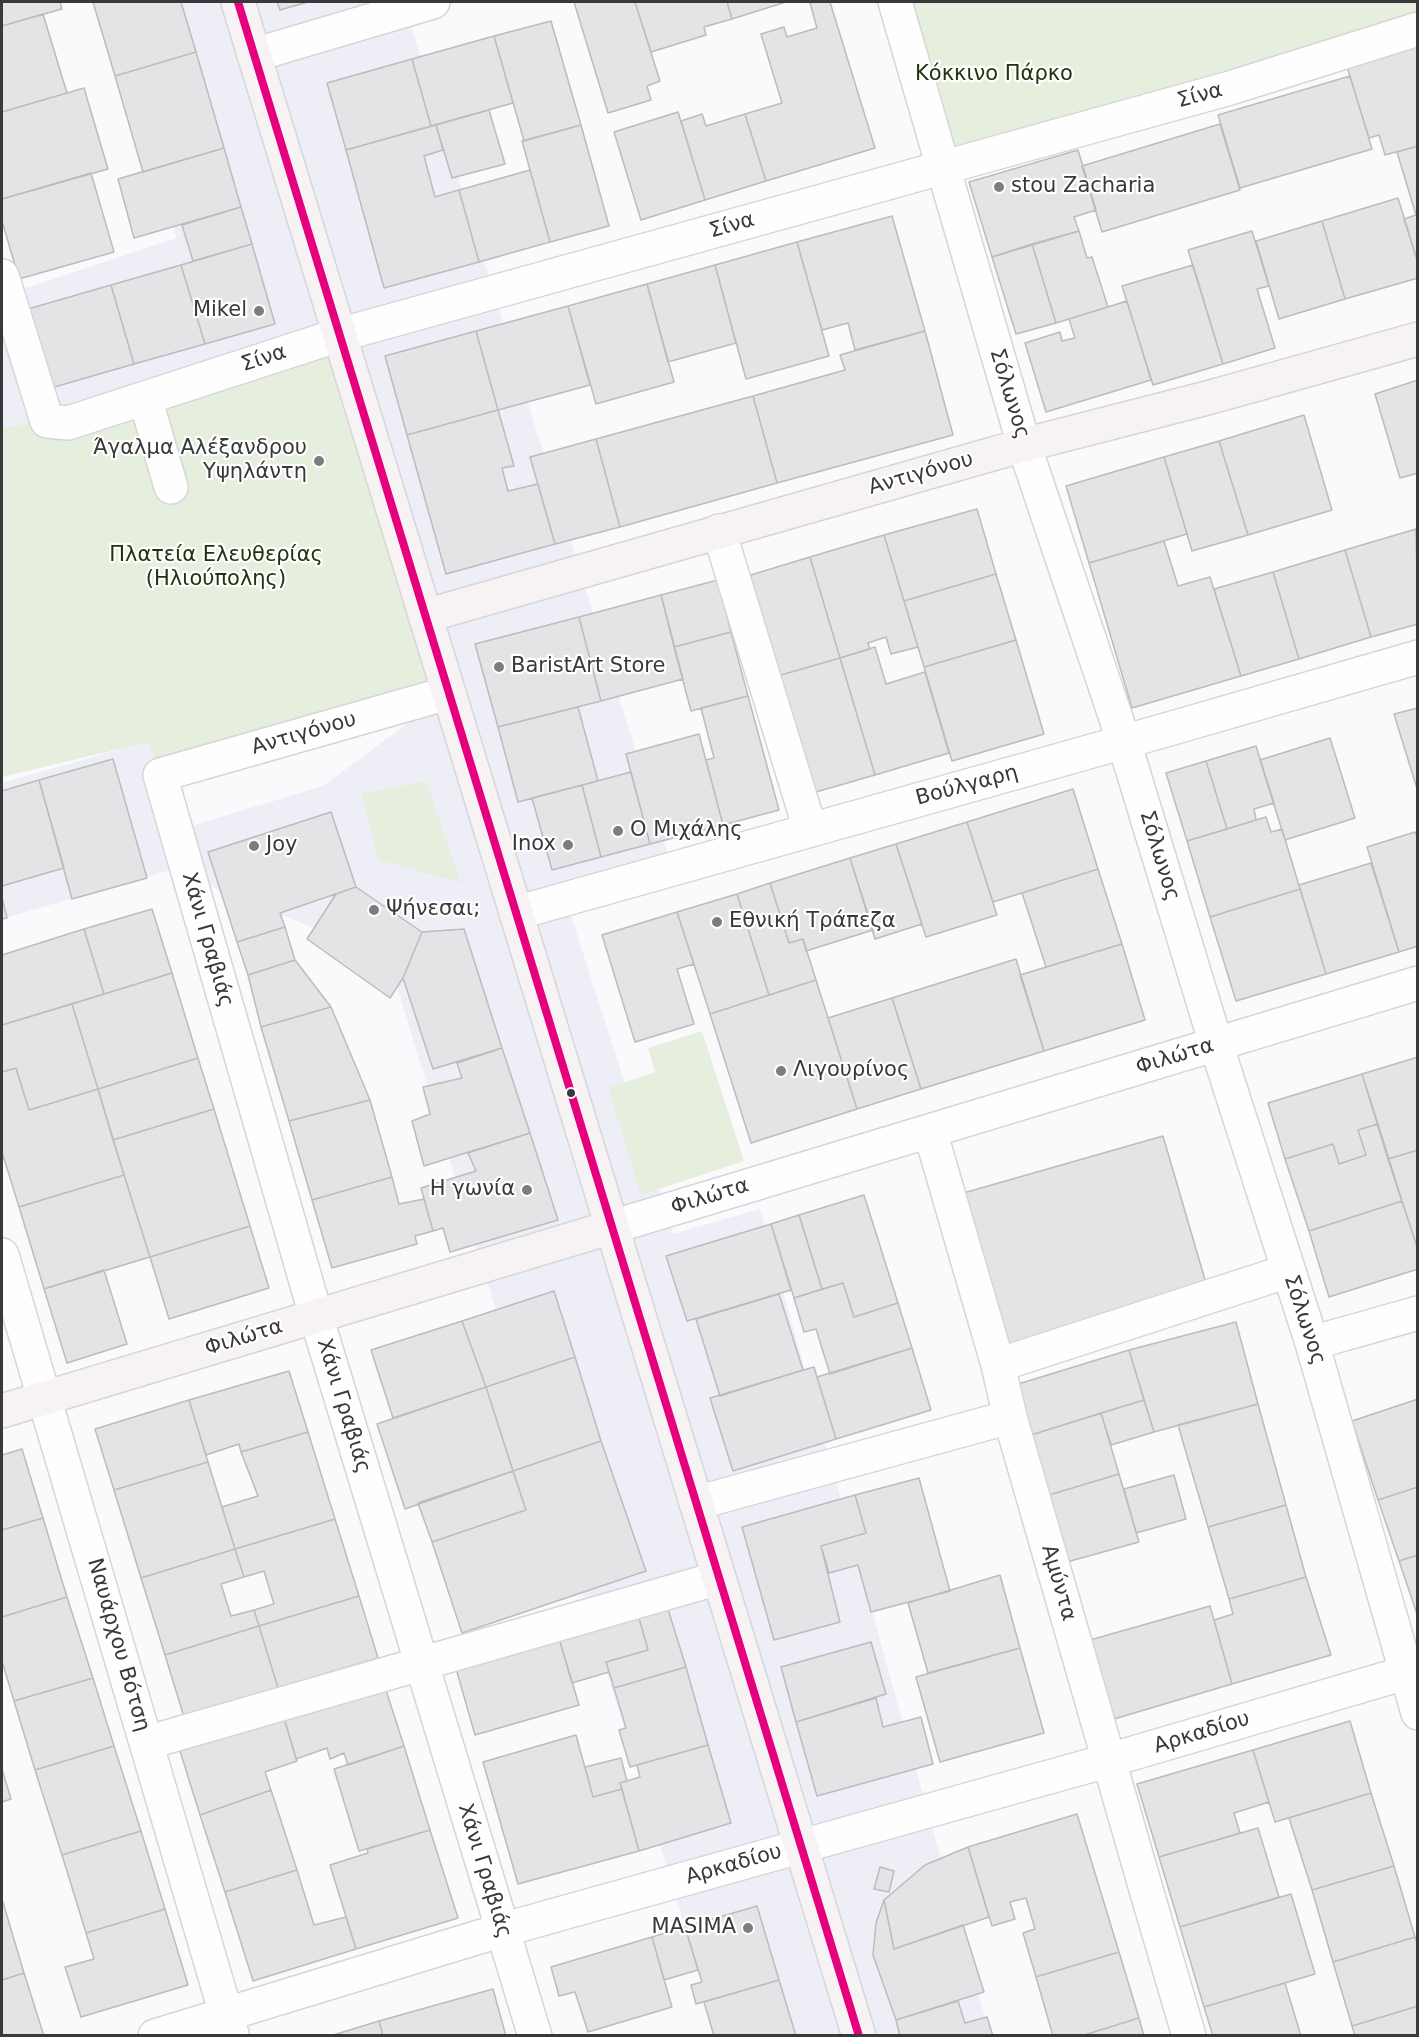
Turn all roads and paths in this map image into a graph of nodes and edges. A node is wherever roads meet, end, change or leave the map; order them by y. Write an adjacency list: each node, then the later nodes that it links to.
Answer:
1 (238, 2): 5 (main road)
2 (433, 2): 5 (street)
3 (895, 2): 6 (street, Σόλωνος)
4 (1418, 29): 6 (street, Σίνα)
5 (254, 56): 8 (main road)
6 (942, 167): 8 (street, Σίνα); 11 (street, Σόλωνος)
7 (2, 276): 8 (street, Σίνα)
8 (339, 335): 14 (main road)
9 (1418, 339): 11 (main road, Αντιγόνου)
10 (150, 415): 12 (street)
11 (1024, 445): 13 (main road, Αντιγόνου); 17 (street, Σόλωνος)
12 (171, 487)
13 (719, 531): 14 (main road, Αντιγόνου); 19 (street)
14 (425, 616): 16 (main road)
15 (1418, 657): 17 (street, Βούλγαρη)
16 (448, 693): 18 (street, Αντιγόνου); 20 (main road)
17 (1124, 742): 19 (street, Βούλγαρη); 22 (street, Σόλωνος)
18 (160, 775): 28 (street, Χάνι Γραβιάς)
19 (810, 829): 20 (street, Βούλγαρη)
20 (516, 913): 24 (main road)
21 (1418, 983): 22 (street, Φιλώτα)
22 (1216, 1044): 23 (street, Φιλώτα); 26 (street, Σόλωνος)
23 (930, 1131): 24 (street, Φιλώτα); 30 (street, Αμύντα)
24 (612, 1227): 28 (main road, Φιλώτα); 34 (main road)
25 (2, 1256): 31 (street, Ναυάρχου Βότση)
26 (1288, 1270): 29 (street, Σόλωνος); 30 (street)
27 (1418, 1313): 29 (street)
28 (316, 1316): 31 (main road, Φιλώτα); 36 (street, Χάνι Γραβιάς)
29 (1312, 1342): 37 (street, Σόλωνος)
30 (998, 1365): 33 (street, Αμύντα)
31 (45, 1398): 32 (main road, Φιλώτα); 39 (street, Ναυάρχου Βότση)
32 (2, 1411)
33 (1010, 1417): 34 (street); 40 (street, Αμύντα)
34 (696, 1503): 35 (main road)
35 (719, 1578): 36 (street); 41 (main road)
36 (421, 1665): 39 (street); 42 (street, Χάνι Γραβιάς)
37 (1411, 1671): 38 (street, Σόλωνος); 40 (street, Αρκαδίου)
38 (1418, 1713)
39 (146, 1743): 43 (street, Ναυάρχου Βότση)
40 (1110, 1760): 41 (street, Αρκαδίου); 47 (street, Αμύντα)
41 (801, 1846): 42 (street, Αρκαδίου); 46 (main road)
42 (502, 1930): 43 (street, Αρκαδίου); 45 (street, Χάνι Γραβιάς)
43 (229, 2025): 44 (street, Αρκαδίου)
44 (155, 2036)
45 (535, 2036)
46 (859, 2036)
47 (1189, 2036)

